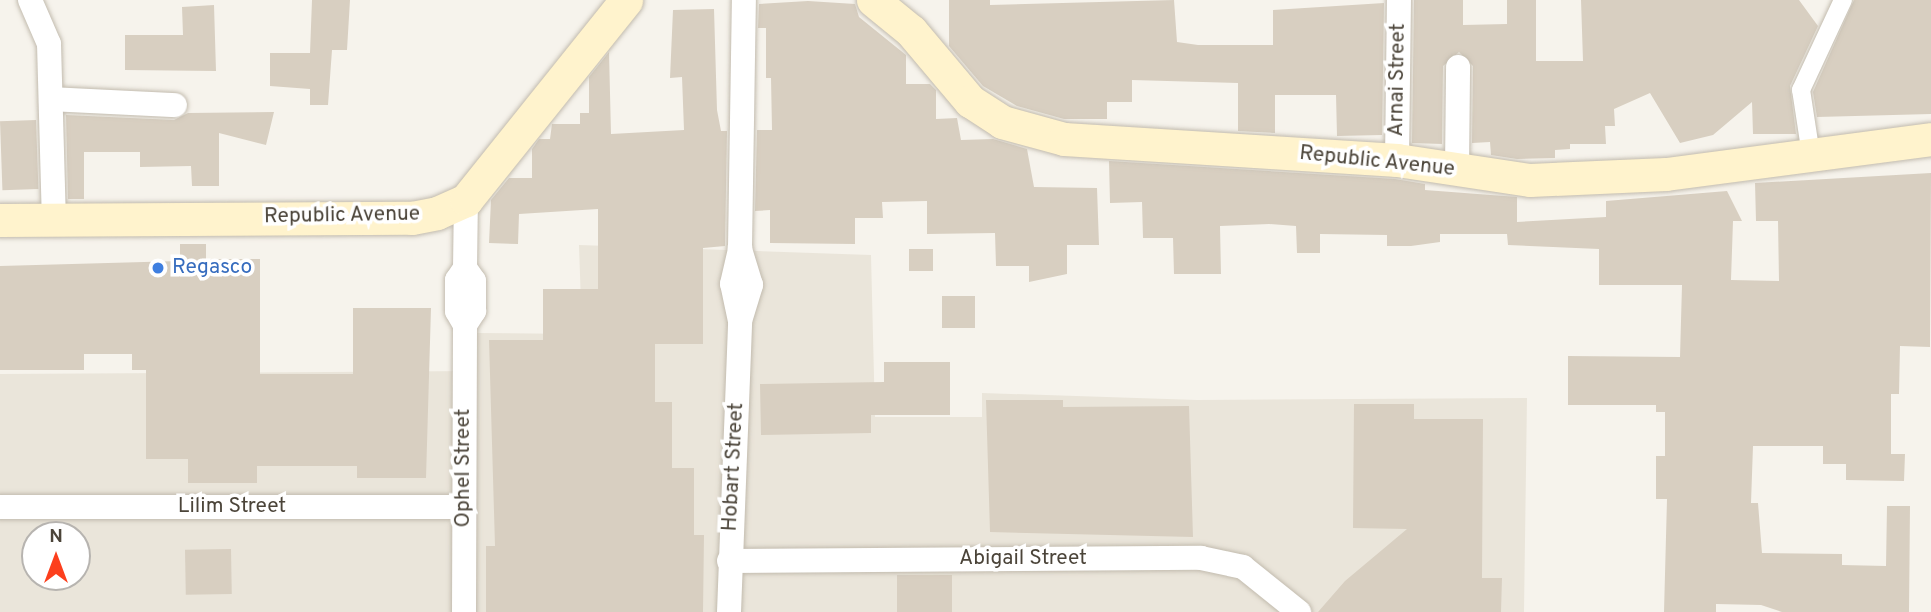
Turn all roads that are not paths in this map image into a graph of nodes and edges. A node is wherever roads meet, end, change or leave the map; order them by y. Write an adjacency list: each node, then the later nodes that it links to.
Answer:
1 (30, 0): 8 (street)
2 (626, 0): 14 (main road)
3 (744, 0): 19 (street, Hobart Street)
4 (873, 0): 12 (main road, Republic Avenue)
5 (1399, 0): 12 (street, Arnai Street)
6 (1843, 0): 11 (street)
7 (1458, 66): 13 (street)
8 (51, 99): 9 (street); 16 (street)
9 (175, 105)
10 (1931, 139): 11 (main road, Republic Avenue)
11 (1811, 155): 13 (main road, Republic Avenue)
12 (1397, 160): 13 (main road, Republic Avenue)
13 (1457, 169)
14 (466, 200): 16 (main road, Republic Avenue); 18 (street, Ophel Street)
15 (0, 220): 16 (main road, Republic Avenue)
16 (54, 220)
17 (0, 507): 18 (street, Lilim Street)
18 (464, 507): 20 (street, Ophel Street)
19 (729, 561): 21 (street, Hobart Street); 22 (street, Abigail Street)
20 (464, 612)
21 (729, 612)
22 (1299, 612)

